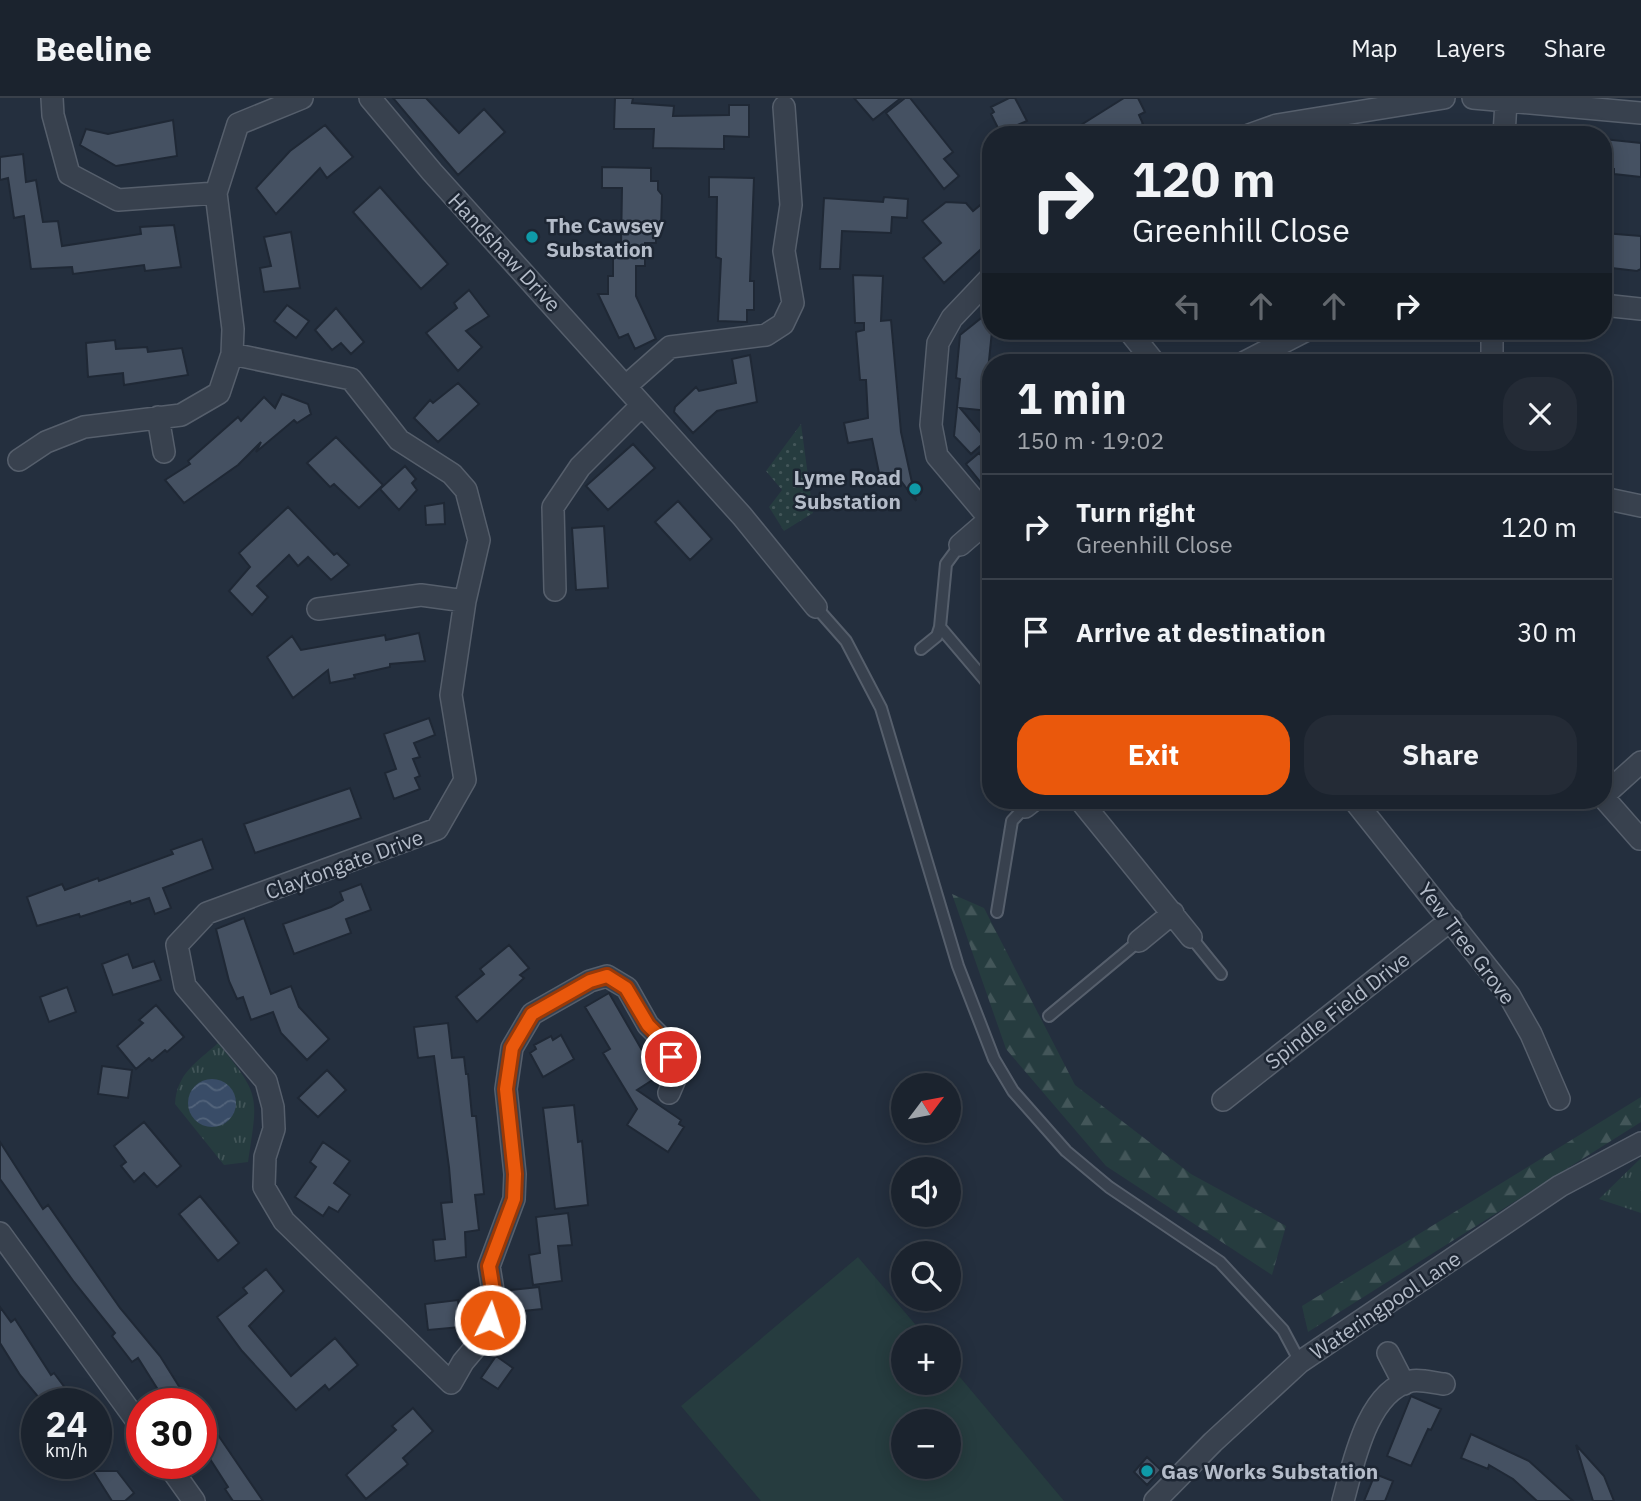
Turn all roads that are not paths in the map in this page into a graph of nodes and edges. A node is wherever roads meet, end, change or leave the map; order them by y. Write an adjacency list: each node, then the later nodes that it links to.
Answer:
1 (52, 98): 11 (street)
2 (302, 98): 11 (street)
3 (370, 98): 20 (street, Handshaw Drive)
4 (1444, 98): 9 (street)
5 (1473, 98): 6 (street)
6 (1506, 102): 8 (street); 10 (street)
7 (784, 107): 20 (street)
8 (1641, 113)
9 (1274, 126)
10 (1505, 126)
11 (216, 193): 17 (street)
12 (982, 286): 27 (street)
13 (1612, 306): 14 (street)
14 (1641, 309)
15 (1136, 340): 18 (street)
16 (1288, 340): 19 (street)
17 (232, 354): 22 (street); 31 (street, Claytongate Drive)
18 (1148, 354)
19 (1260, 354)
20 (626, 386): 21 (street, Handshaw Drive)
21 (642, 405): 30 (street); 32 (street, Handshaw Drive)
22 (158, 417): 23 (street); 24 (street)
23 (164, 452)
24 (19, 460)
25 (1612, 501): 26 (street)
26 (1641, 506)
27 (982, 509)
28 (982, 526): 29 (street)
29 (960, 545): 34 (lane)
30 (555, 590)
31 (466, 601): 33 (street); 51 (street, Claytongate Drive)
32 (816, 607): 57 (lane)
33 (318, 610)
34 (940, 627): 35 (lane); 36 (lane)
35 (921, 649)
36 (982, 677)
37 (1641, 762): 38 (street)
38 (1612, 788)
39 (1612, 806): 43 (street)
40 (1023, 809): 44 (lane)
41 (1087, 809): 45 (street)
42 (1361, 809): 46 (street, Yew Tree Grove)
43 (1641, 839)
44 (997, 912)
45 (1173, 914): 47 (street); 48 (street)
46 (1451, 920): 52 (street, Yew Tree Grove); 53 (street, Spindle Field Drive)
47 (1191, 937): 49 (lane)
48 (1139, 942): 50 (lane)
49 (1221, 974)
50 (1049, 1016)
51 (669, 1093)
52 (1559, 1099)
53 (1223, 1101)
54 (1641, 1143): 57 (street, Wateringpool Lane)
55 (0, 1234): 60 (street)
56 (1388, 1353): 58 (street)
57 (1300, 1362): 63 (street, Wateringpool Lane)
58 (1404, 1384): 59 (street); 64 (street)
59 (1444, 1384)
60 (126, 1406)
61 (178, 1479): 62 (street)
62 (194, 1501)
63 (1155, 1501)
64 (1343, 1501)

